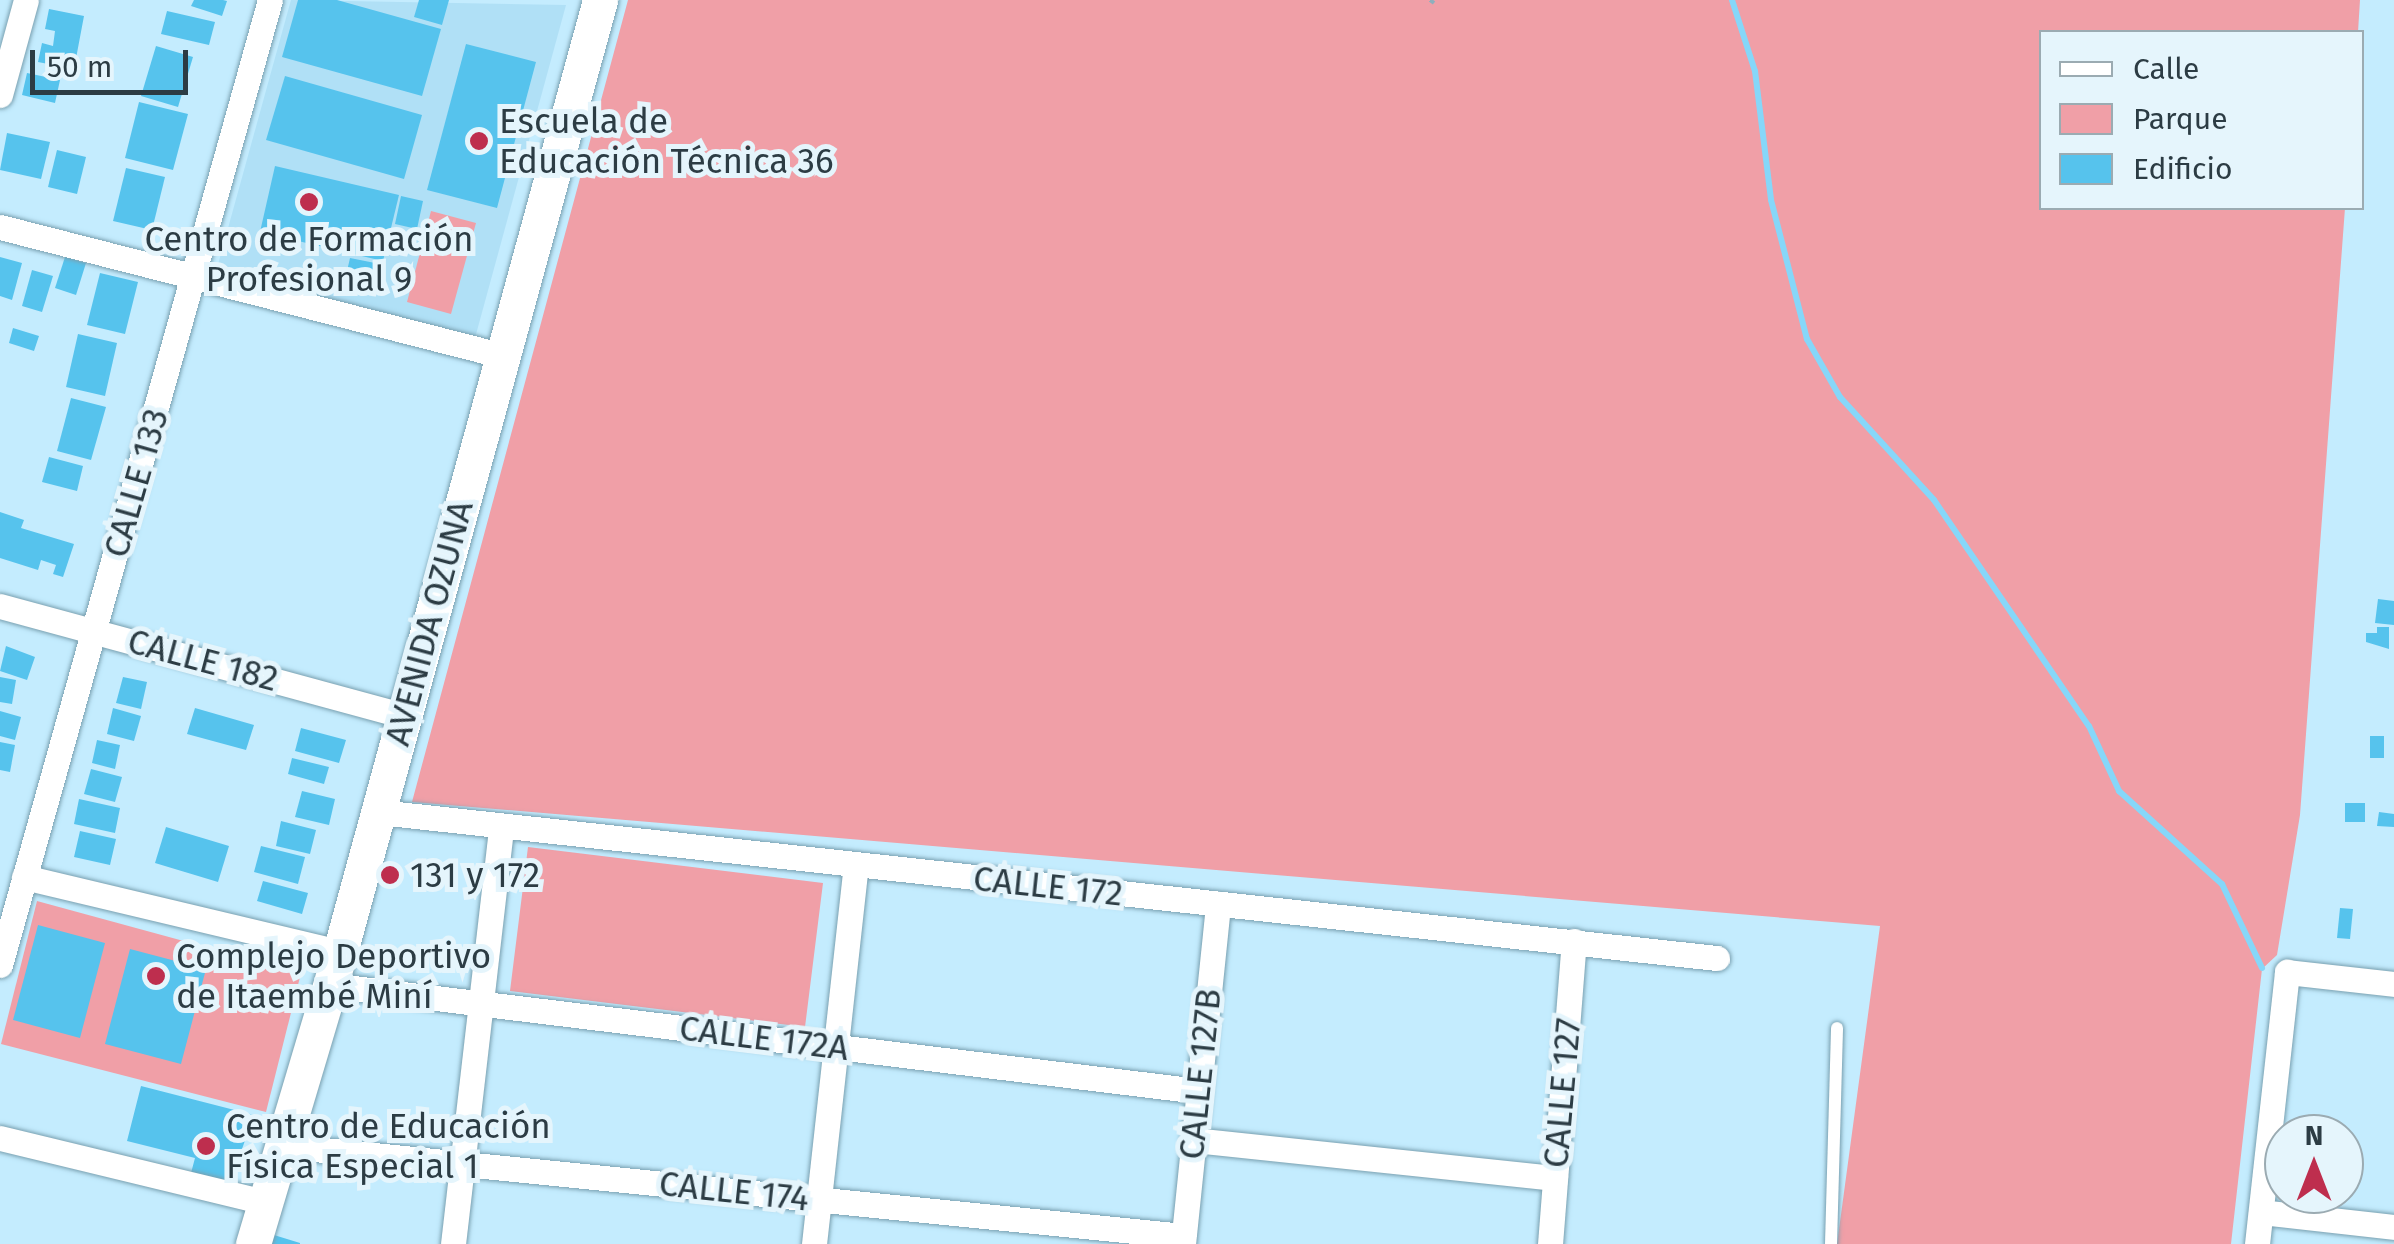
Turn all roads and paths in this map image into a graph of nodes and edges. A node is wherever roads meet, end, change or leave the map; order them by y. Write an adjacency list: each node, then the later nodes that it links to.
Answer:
1 (26, 0): 4 (street)
2 (270, 0): 6 (street, CALLE 133)
3 (600, 0): 7 (main road, AVENIDA OZUNA)
4 (0, 95)
5 (0, 227): 6 (street)
6 (196, 279): 7 (street); 9 (street, CALLE 133)
7 (500, 356): 10 (main road, AVENIDA OZUNA)
8 (0, 606): 9 (street, CALLE 182)
9 (93, 630): 10 (street, CALLE 182); 14 (street, CALLE 133)
10 (405, 716): 11 (main road, AVENIDA OZUNA)
11 (379, 812): 12 (street, CALLE 172); 17 (main road, AVENIDA OZUNA)
12 (501, 828): 13 (street, CALLE 172); 22 (street)
13 (856, 866): 15 (street, CALLE 172); 24 (street)
14 (24, 877): 17 (street); 19 (street, CALLE 133)
15 (1218, 904): 16 (street, CALLE 172); 25 (street, CALLE 127B)
16 (1574, 941): 18 (street, CALLE 172); 30 (street, CALLE 127)
17 (340, 952): 21 (main road, AVENIDA OZUNA)
18 (1716, 958)
19 (0, 964)
20 (2394, 984): 33 (street)
21 (329, 986): 22 (street, CALLE 172A); 28 (main road, AVENIDA OZUNA)
22 (481, 1004): 24 (street, CALLE 172A); 29 (street)
23 (1837, 1028): 40 (lane)
24 (836, 1047): 25 (street, CALLE 172A); 31 (street)
25 (1198, 1092): 27 (street, CALLE 127B)
26 (0, 1138): 32 (street)
27 (1194, 1140): 30 (street); 35 (street, CALLE 127B)
28 (284, 1146): 29 (street, CALLE 174); 32 (main road, AVENIDA OZUNA)
29 (462, 1163): 31 (street, CALLE 174); 37 (street)
30 (1555, 1178): 39 (street, CALLE 127)
31 (819, 1199): 35 (street, CALLE 174); 38 (street)
32 (264, 1202): 36 (main road, AVENIDA OZUNA)
33 (2261, 1212): 34 (street); 41 (street)
34 (2394, 1227)
35 (1183, 1240)
36 (252, 1244)
37 (453, 1244)
38 (814, 1244)
39 (1550, 1244)
40 (1831, 1244)
41 (2258, 1244)

